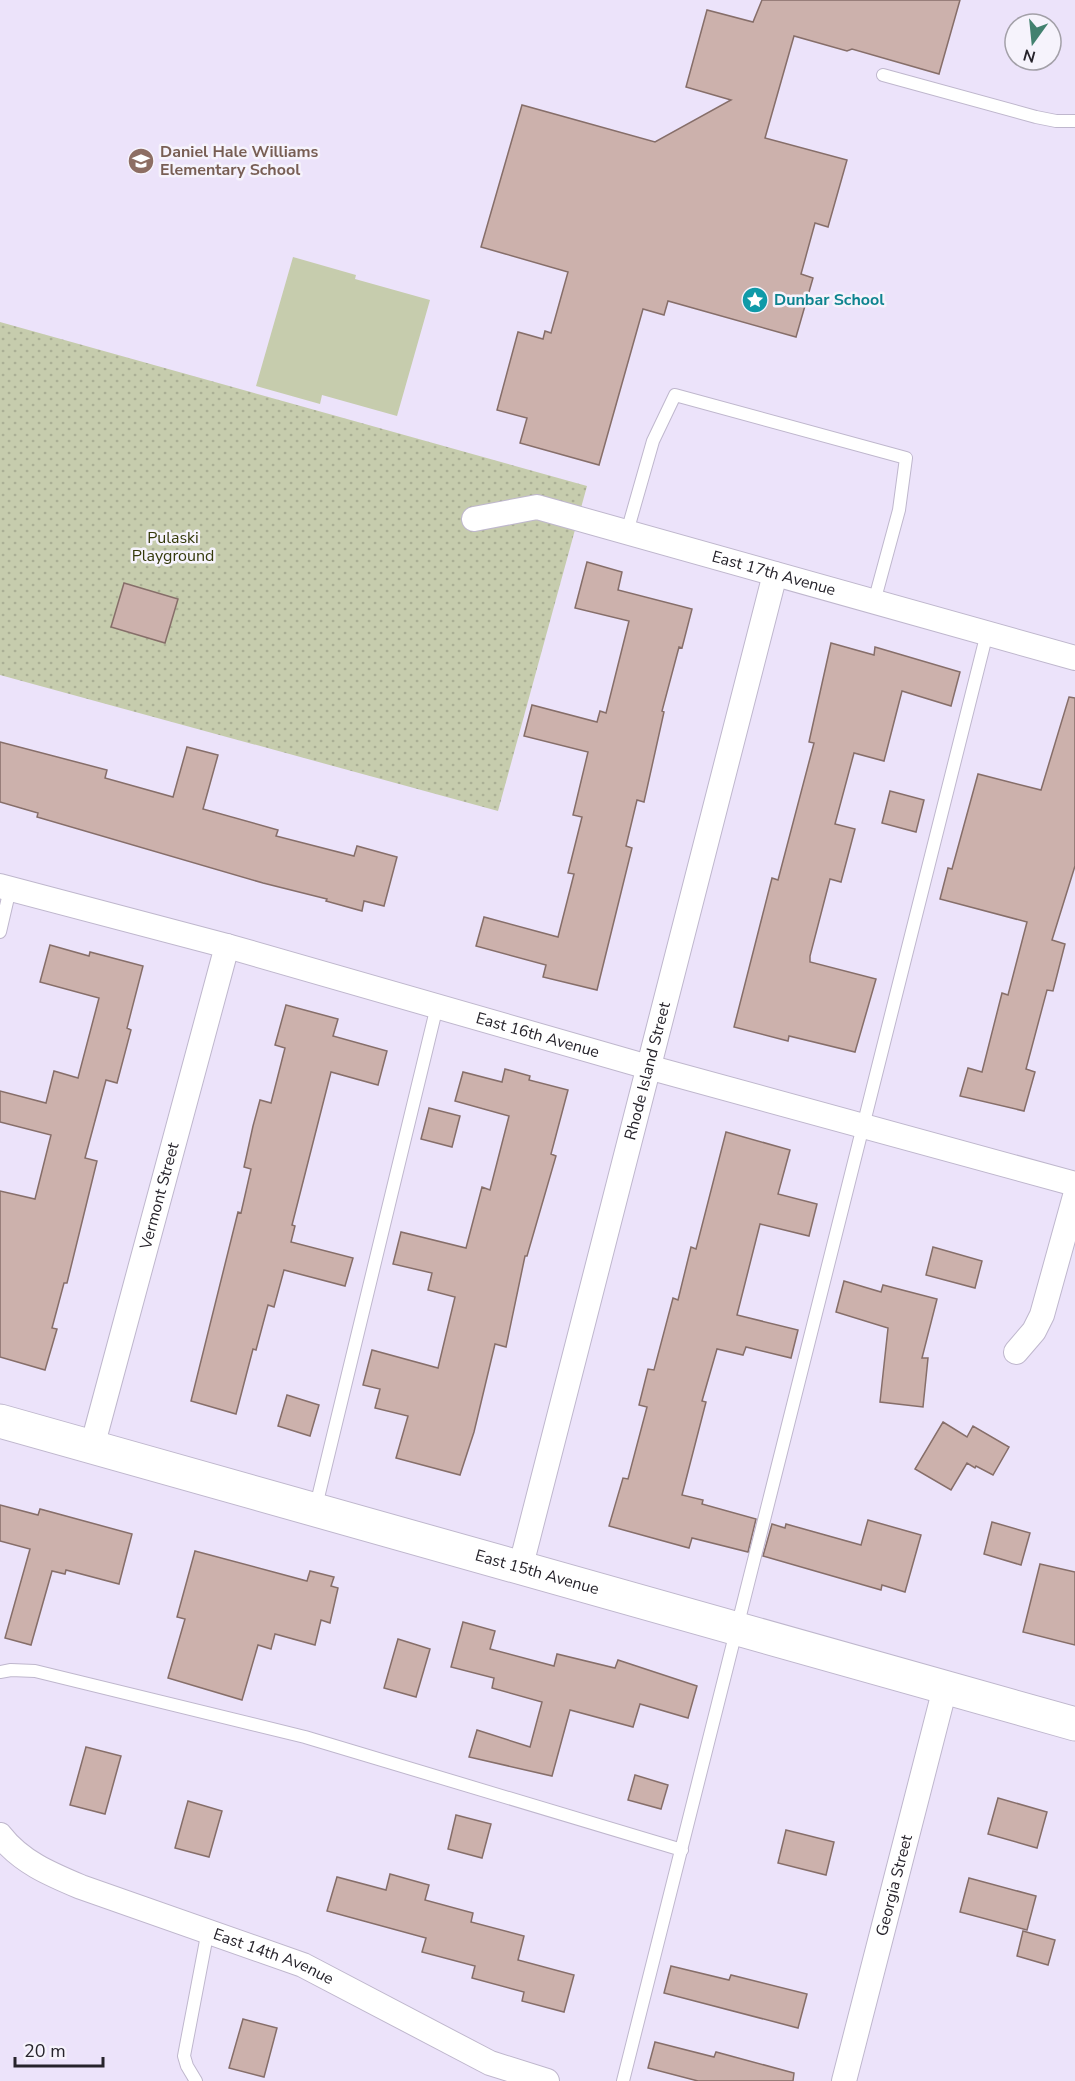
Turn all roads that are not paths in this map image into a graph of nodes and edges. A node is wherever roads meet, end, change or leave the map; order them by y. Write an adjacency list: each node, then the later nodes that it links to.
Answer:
1 (883, 75): 2 (lane)
2 (1075, 121)
3 (474, 519): 4 (street, East 17th Avenue)
4 (627, 532): 5 (street, East 17th Avenue); 6 (lane)
5 (775, 574): 6 (street, East 17th Avenue); 13 (street, Rhode Island Street)
6 (874, 602): 7 (street, East 17th Avenue)
7 (987, 633): 8 (street, East 17th Avenue); 14 (lane)
8 (1075, 658)
9 (5, 888): 10 (lane); 11 (street, East 16th Avenue)
10 (0, 932)
11 (227, 946): 12 (street, East 16th Avenue); 19 (street, Vermont Street)
12 (437, 1006): 13 (street, East 16th Avenue); 20 (lane)
13 (648, 1067): 14 (street, East 16th Avenue); 21 (street, Rhode Island Street)
14 (862, 1126): 15 (street, East 16th Avenue); 22 (lane)
15 (1075, 1184)
16 (1075, 1196): 17 (street)
17 (1017, 1353)
18 (0, 1421): 19 (main road, East 15th Avenue)
19 (92, 1447): 20 (main road, East 15th Avenue)
20 (315, 1510): 21 (main road, East 15th Avenue)
21 (520, 1569): 22 (main road, East 15th Avenue)
22 (736, 1629): 24 (main road, East 15th Avenue); 27 (lane)
23 (4, 1669): 27 (lane)
24 (945, 1688): 25 (main road, East 15th Avenue); 32 (street, Georgia Street)
25 (1075, 1724)
26 (0, 1835): 28 (street, East 14th Avenue)
27 (682, 1850): 31 (lane)
28 (208, 1930): 29 (lane); 30 (street, East 14th Avenue)
29 (196, 2081)
30 (547, 2081)
31 (623, 2081)
32 (844, 2081)

